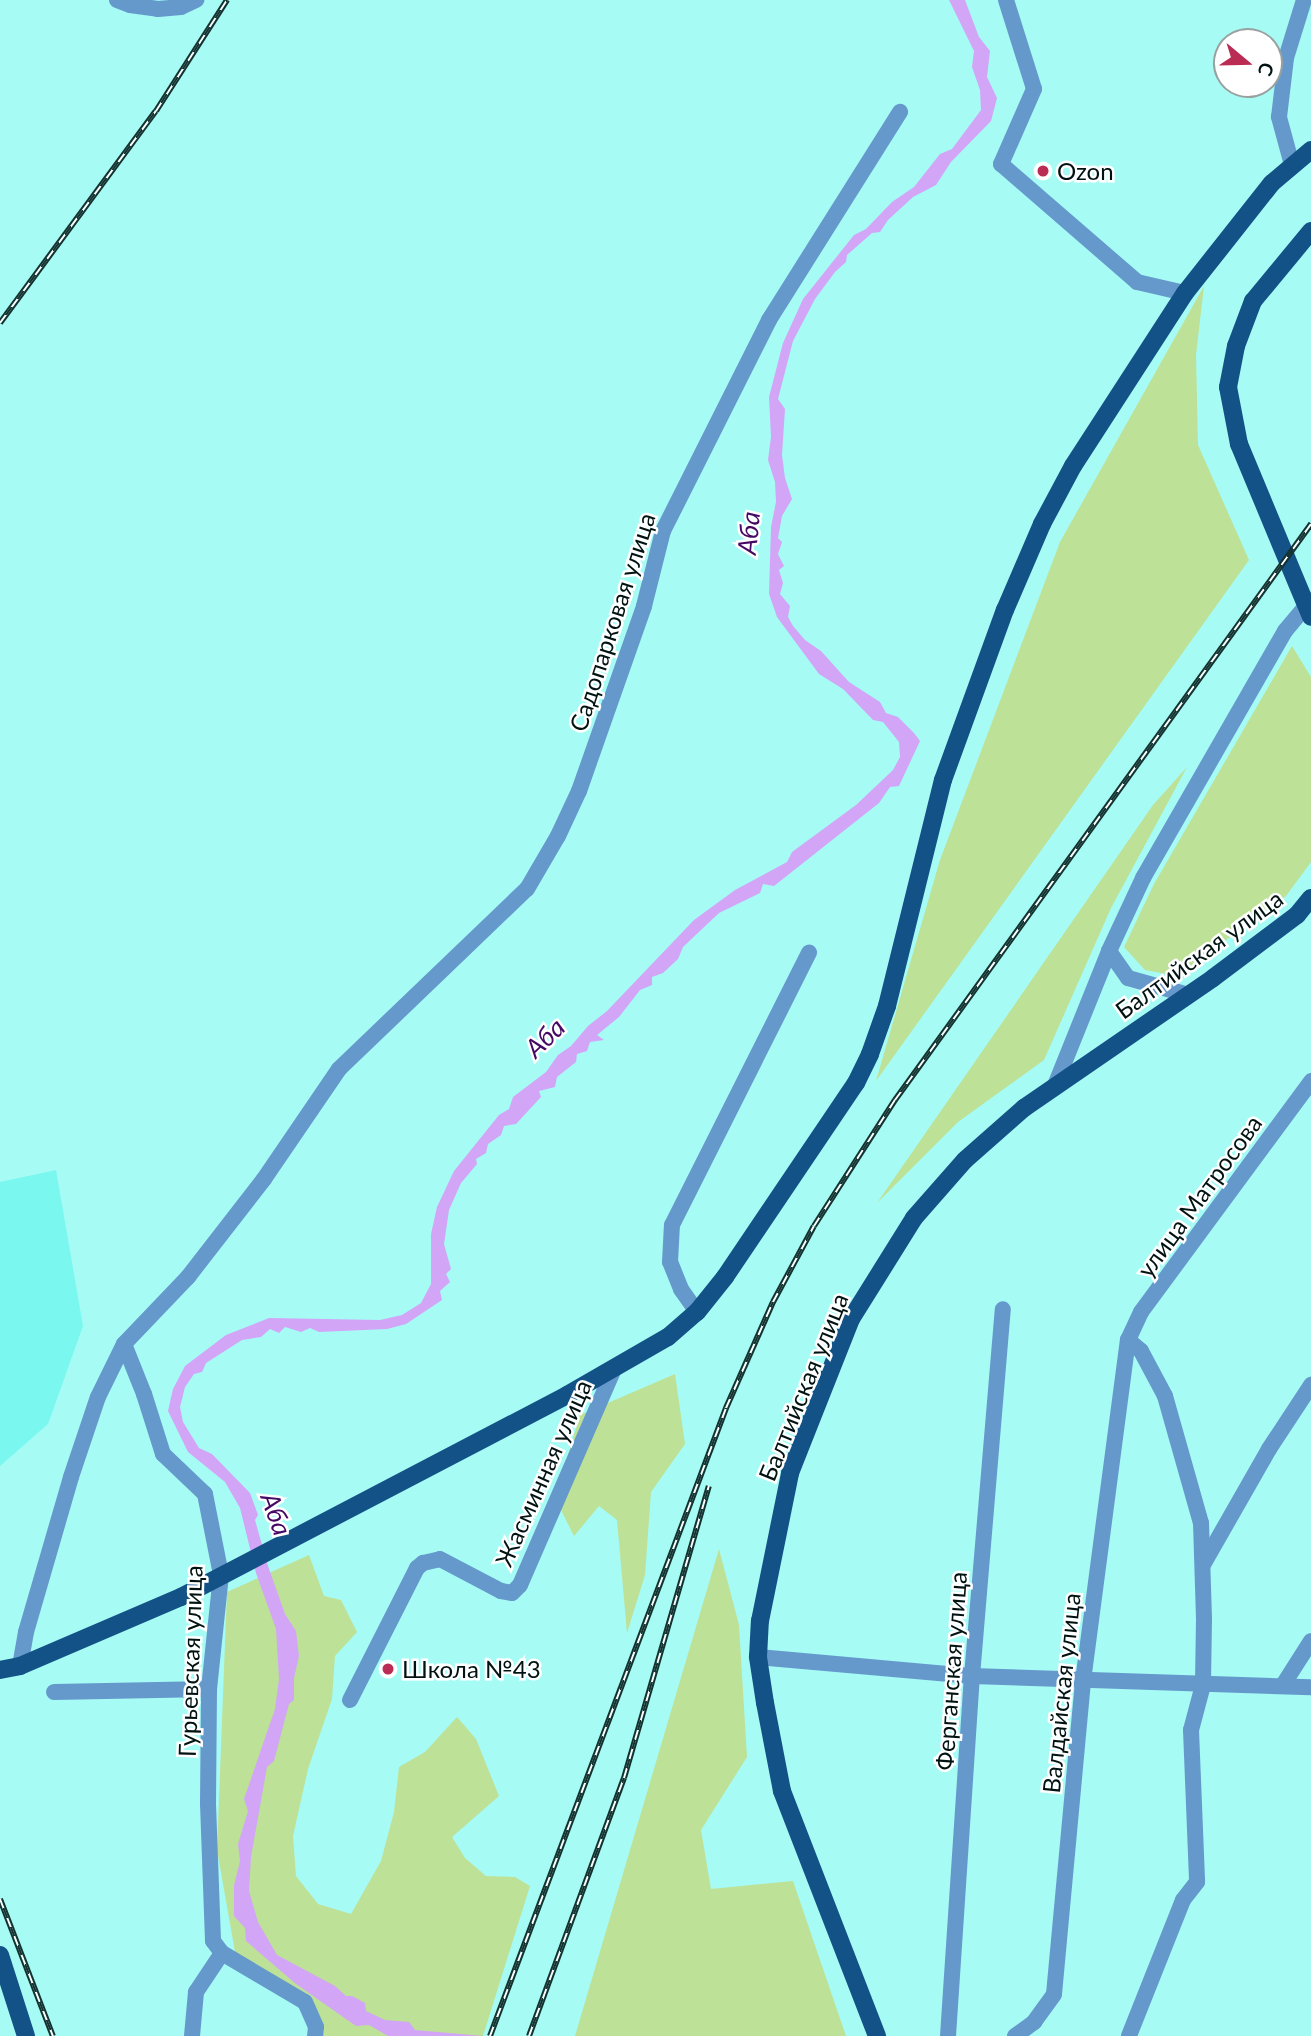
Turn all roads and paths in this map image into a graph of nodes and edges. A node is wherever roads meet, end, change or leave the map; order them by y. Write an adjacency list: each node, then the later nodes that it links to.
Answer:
1 (117, 0): 2 (street)
2 (196, 0)
3 (1006, 0): 9 (street)
4 (1304, 0): 7 (street)
5 (900, 112): 21 (street, Садопарковая улица)
6 (1311, 150): 7 (main road)
7 (1292, 165): 9 (main road)
8 (1311, 231): 11 (main road)
9 (1185, 293): 19 (main road)
10 (1311, 600): 13 (street)
11 (1311, 617)
12 (1311, 901): 15 (main road, Балтийская улица)
13 (1109, 951): 15 (street); 17 (street)
14 (810, 953): 19 (street)
15 (1189, 995): 17 (main road, Балтийская улица)
16 (1311, 1081): 20 (street, улица Матросова)
17 (1054, 1088): 27 (main road, Балтийская улица)
18 (1003, 1309): 30 (street, Ферганская улица)
19 (697, 1312): 22 (main road)
20 (1128, 1340): 24 (street); 31 (street, Валдайская улица)
21 (124, 1344): 25 (street, Гурьевская улица); 28 (street)
22 (614, 1369): 25 (main road); 37 (street, Жасминная улица)
23 (1311, 1385): 24 (street)
24 (1204, 1564): 32 (street)
25 (226, 1572): 28 (main road); 35 (street, Гурьевская улица)
26 (1311, 1642): 33 (street)
27 (758, 1657): 30 (street); 44 (main road, Балтийская улица)
28 (20, 1665): 29 (main road)
29 (0, 1670)
30 (972, 1676): 31 (street); 45 (street, Ферганская улица)
31 (1083, 1681): 32 (street); 46 (street, Валдайская улица)
32 (1203, 1685): 33 (street); 40 (street)
33 (1283, 1685): 34 (street)
34 (1311, 1687)
35 (209, 1689): 36 (street); 38 (street, Гурьевская улица)
36 (54, 1692)
37 (350, 1700)
38 (222, 1953): 42 (street); 43 (street)
39 (0, 1955): 41 (main road)
40 (1131, 2033)
41 (26, 2036)
42 (192, 2036)
43 (315, 2036)
44 (877, 2036)
45 (948, 2036)
46 (1015, 2036)

